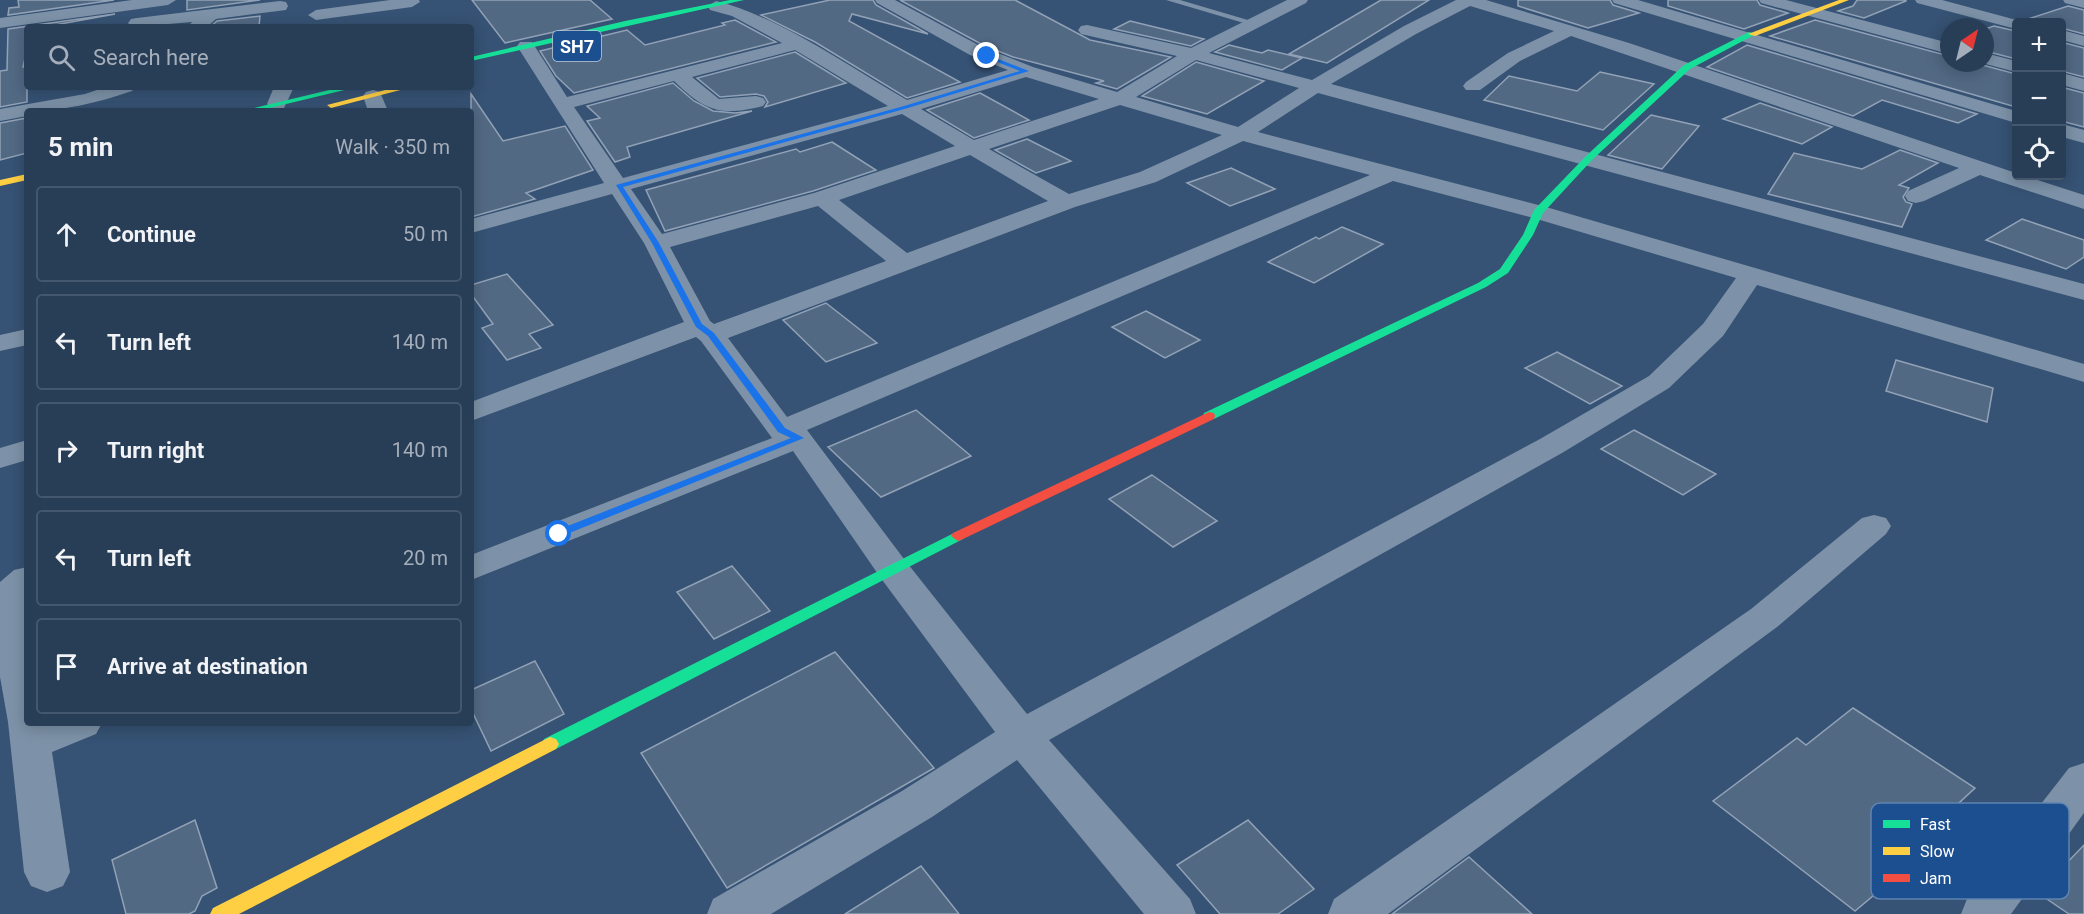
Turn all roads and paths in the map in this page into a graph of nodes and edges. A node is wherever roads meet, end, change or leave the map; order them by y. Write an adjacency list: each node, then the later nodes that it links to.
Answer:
1 (168, 0): 15 (street)
2 (884, 0): 39 (street)
3 (1170, 0): 20 (lane)
4 (1300, 0): 20 (street)
5 (1468, 0): 26 (street); 43 (street)
6 (1620, 0): 28 (street)
7 (1767, 0): 16 (street)
8 (1846, 0): 16 (street)
9 (1923, 0): 21 (street)
10 (2071, 0): 13 (street)
11 (412, 2): 17 (street)
12 (729, 2): 30 (street); 32 (street, SH7)
13 (2084, 3)
14 (280, 6): 18 (street)
15 (117, 7): 19 (street); 22 (street)
16 (1812, 12): 28 (street); 31 (street)
17 (317, 14)
18 (211, 15): 23 (street); 24 (street)
19 (0, 23)
20 (1254, 23): 33 (street)
21 (2012, 23)
22 (118, 24)
23 (127, 24)
24 (200, 24)
25 (1087, 30): 33 (street)
26 (1570, 30): 37 (street); 44 (street)
27 (2066, 36): 29 (street)
28 (1748, 38): 37 (street); 59 (street)
29 (2084, 41)
30 (798, 45): 40 (street); 53 (street)
31 (1940, 47)
32 (530, 51): 34 (street, SH7); 38 (street, SH7); 52 (street)
33 (1193, 54): 43 (street); 49 (street)
34 (474, 59)
35 (1994, 61): 36 (street)
36 (2012, 66)
37 (1687, 67): 64 (street); 65 (street)
38 (474, 70)
39 (1026, 71): 49 (street); 53 (street)
40 (679, 75): 50 (street); 52 (street)
41 (2066, 80): 42 (street)
42 (2084, 85)
43 (1316, 86): 61 (street); 64 (street)
44 (1473, 86)
45 (115, 90): 54 (street)
46 (329, 90): 48 (street)
47 (402, 90): 51 (street)
48 (281, 96): 55 (street)
49 (1120, 98): 61 (street); 63 (street)
50 (756, 102)
51 (375, 103): 56 (street)
52 (562, 104): 69 (street)
53 (906, 107): 63 (street); 69 (street)
54 (39, 108)
55 (253, 108)
56 (332, 108)
57 (24, 111): 58 (street)
58 (0, 115)
59 (2012, 116)
60 (2066, 132): 62 (street)
61 (1241, 134): 66 (street); 72 (street)
62 (2084, 137)
63 (972, 150): 71 (street); 72 (street)
64 (1589, 158): 74 (street); 79 (street)
65 (1978, 168): 70 (street); 73 (street)
66 (1393, 173): 74 (street); 85 (street)
67 (24, 178): 68 (street)
68 (0, 183)
69 (619, 186): 75 (street); 76 (street)
70 (1916, 195)
71 (822, 198): 76 (street); 77 (street)
72 (1067, 202): 77 (street)
73 (2084, 202)
74 (1538, 212): 78 (street); 90 (street)
75 (474, 225)
76 (656, 243): 80 (street)
77 (905, 264): 80 (street)
78 (1752, 274): 83 (street); 95 (street)
79 (2084, 292)
80 (705, 330): 84 (street); 85 (street)
81 (24, 338): 82 (street)
82 (0, 343)
83 (2084, 373)
84 (474, 411)
85 (790, 434): 89 (street); 90 (street)
86 (24, 451): 87 (street)
87 (0, 458)
88 (1874, 526): 103 (street)
89 (474, 567)
90 (892, 568): 95 (street); 100 (street)
91 (24, 581): 92 (street)
92 (24, 701)
93 (50, 726): 94 (street)
94 (29, 728): 98 (street)
95 (1022, 736): 101 (street); 102 (street)
96 (2084, 780): 97 (street)
97 (2067, 803)
98 (47, 872)
99 (1995, 899): 104 (street)
100 (220, 914)
101 (730, 914)
102 (1173, 914)
103 (1351, 914)
104 (1984, 914)

